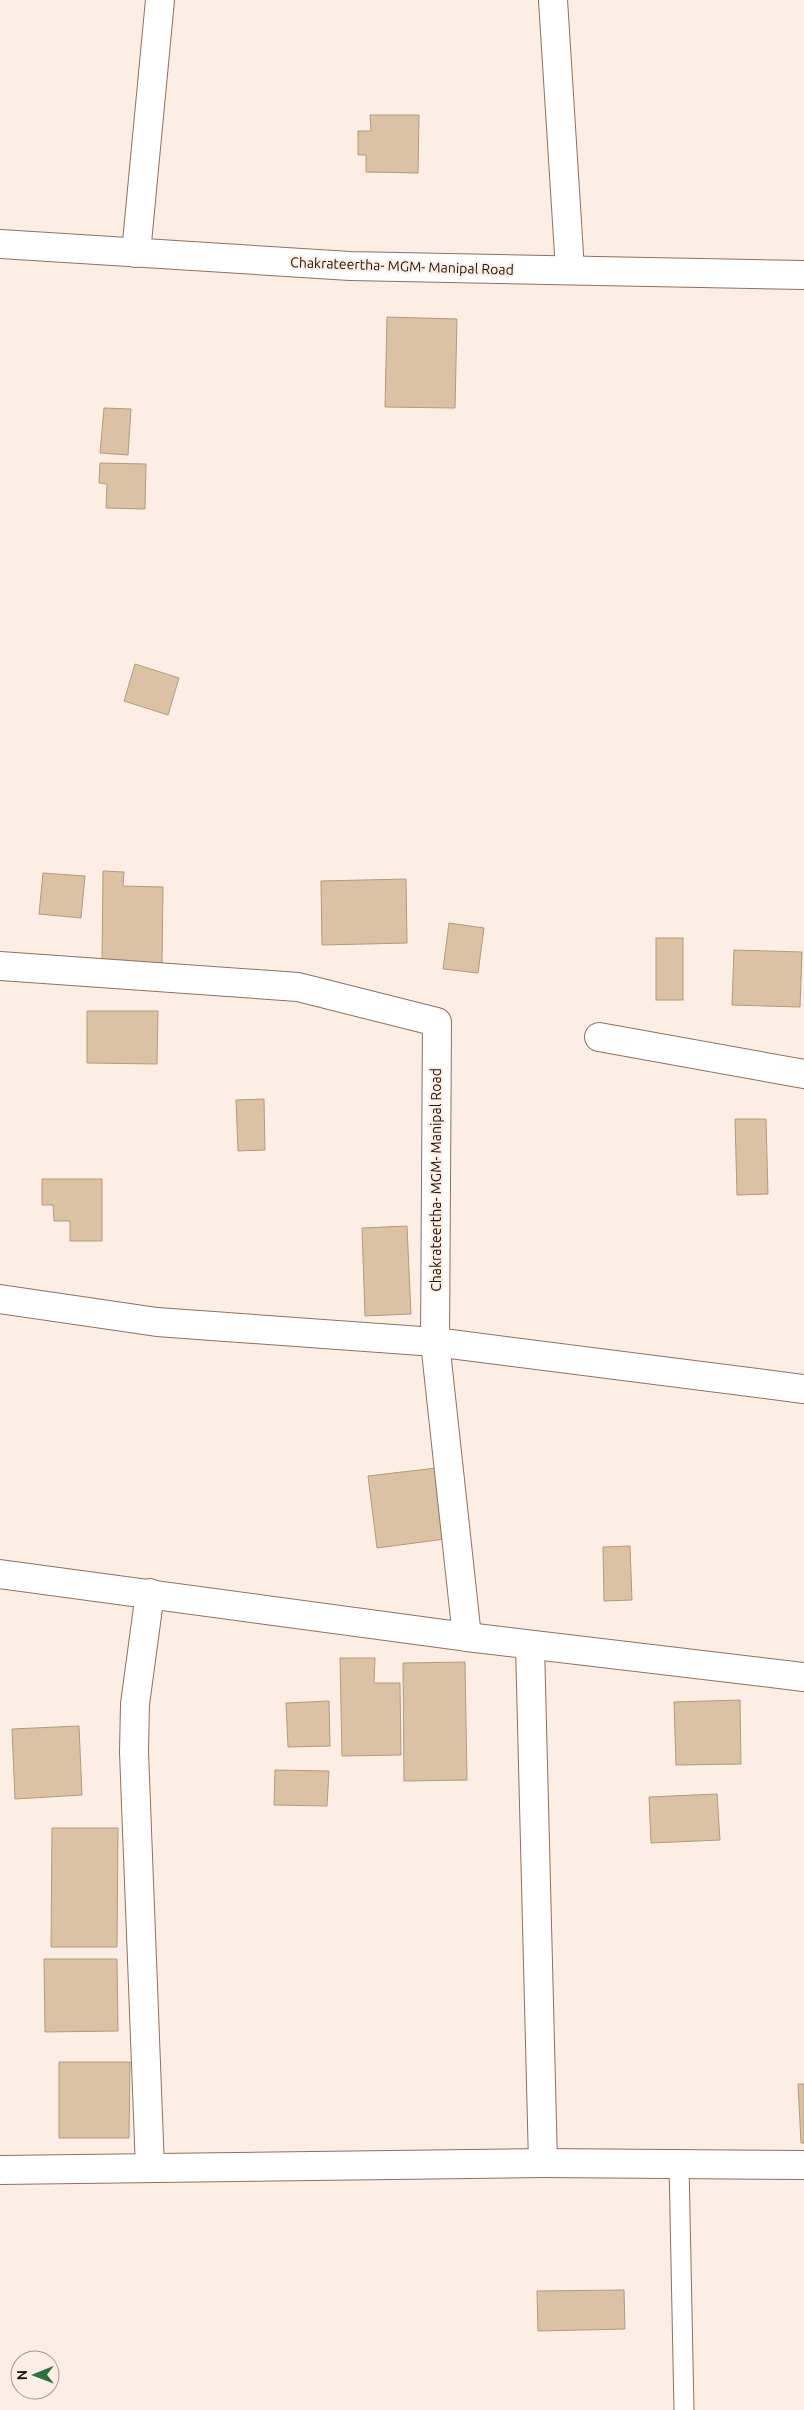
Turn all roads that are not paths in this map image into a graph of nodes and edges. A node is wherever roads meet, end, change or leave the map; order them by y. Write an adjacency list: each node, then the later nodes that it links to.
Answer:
1 (160, 0): 4 (street)
2 (553, 0): 5 (street)
3 (0, 244): 4 (street, Chakrateertha- MGM- Manipal Road)
4 (136, 253): 5 (street, Chakrateertha- MGM- Manipal Road)
5 (570, 270): 6 (street, Chakrateertha- MGM- Manipal Road)
6 (804, 275)
7 (0, 966): 11 (street, Chakrateertha- MGM- Manipal Road)
8 (599, 1037): 9 (street)
9 (804, 1074)
10 (0, 1299): 11 (street)
11 (435, 1342): 12 (street); 15 (street)
12 (804, 1389)
13 (0, 1574): 14 (street)
14 (150, 1593): 15 (street); 21 (street)
15 (467, 1637): 16 (street)
16 (530, 1645): 17 (street); 18 (street)
17 (804, 1677)
18 (543, 2163): 19 (street); 21 (street)
19 (679, 2164): 20 (street); 23 (lane)
20 (804, 2165)
21 (150, 2168): 22 (street)
22 (0, 2170)
23 (684, 2410)

